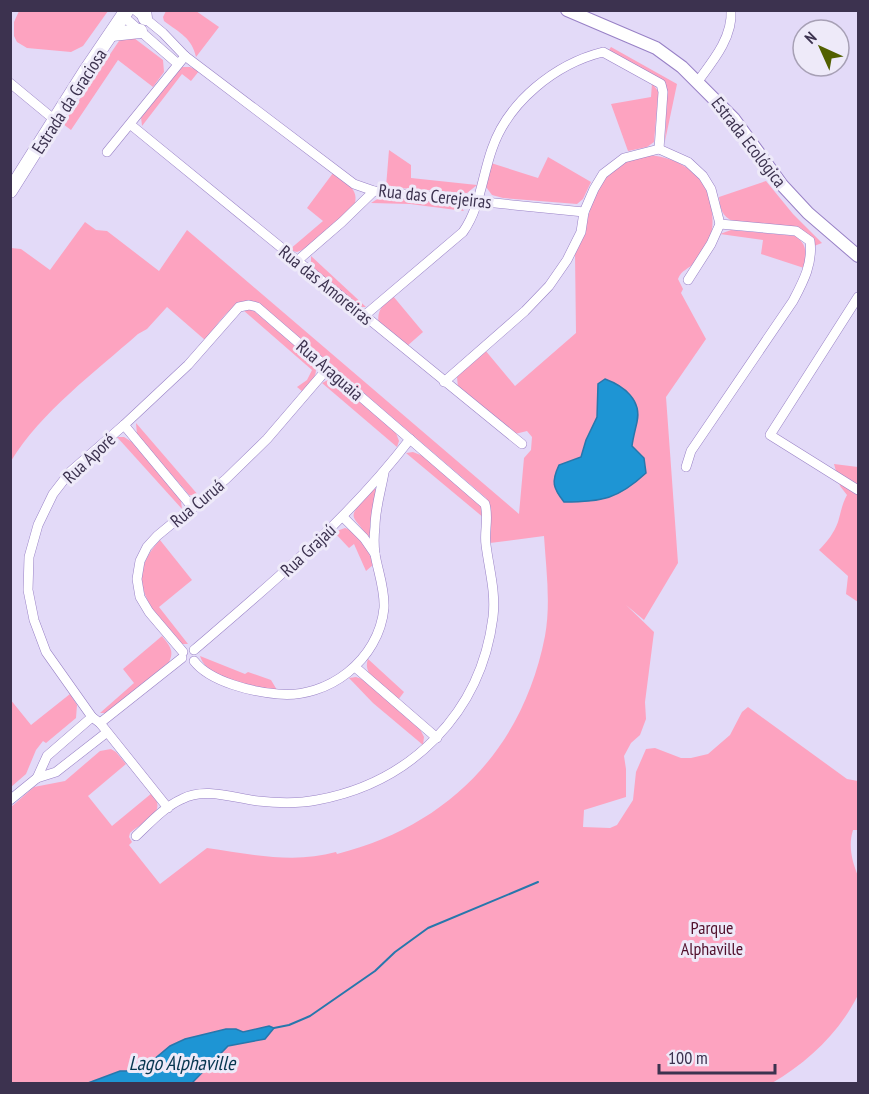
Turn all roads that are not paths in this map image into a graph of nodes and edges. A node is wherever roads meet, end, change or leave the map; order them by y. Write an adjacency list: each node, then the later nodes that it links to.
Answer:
1 (567, 10): 8 (street, Estrada Ecológica)
2 (730, 10): 8 (street)
3 (135, 13): 4 (street); 5 (main road, Estrada da Graciosa); 6 (street, Rua das Cerejeiras)
4 (140, 31): 5 (main road); 7 (street)
5 (112, 34): 10 (main road, Estrada da Graciosa)
6 (185, 56): 7 (street); 15 (street, Rua das Cerejeiras)
7 (178, 64): 11 (street)
8 (698, 81): 19 (street, Estrada Ecológica)
9 (10, 83): 10 (street)
10 (56, 121): 14 (main road, Estrada da Graciosa)
11 (130, 125): 13 (street); 20 (street, Rua das Amoreiras)
12 (659, 149): 16 (street); 17 (street); 18 (street)
13 (107, 152)
14 (10, 191)
15 (374, 191): 16 (street, Rua das Cerejeiras); 20 (street)
16 (478, 200): 17 (street, Rua das Cerejeiras); 24 (street)
17 (584, 212): 26 (street)
18 (720, 224): 21 (street); 30 (street)
19 (858, 256)
20 (297, 261): 24 (street, Rua das Amoreiras)
21 (688, 280)
22 (858, 297): 32 (street)
23 (249, 305): 25 (street, Rua Araguaia); 27 (street, Rua Aporé)
24 (364, 316): 26 (street, Rua das Amoreiras)
25 (328, 368): 28 (street, Rua Araguaia); 33 (street, Rua Curuá)
26 (444, 382): 29 (street, Rua das Amoreiras)
27 (124, 425): 33 (street); 40 (street, Rua Aporé)
28 (410, 439): 31 (street, Rua Grajaú); 42 (street, Rua Araguaia)
29 (522, 444)
30 (686, 467)
31 (384, 473): 34 (street, Rua Grajaú); 35 (street)
32 (858, 490)
33 (193, 508): 37 (street, Rua Curuá)
34 (343, 517): 35 (street); 36 (street, Rua Grajaú)
35 (375, 554): 39 (street)
36 (194, 650): 37 (street); 38 (street)
37 (182, 655): 38 (street); 40 (street)
38 (194, 662): 39 (street)
39 (354, 668): 42 (street)
40 (96, 720): 41 (street, Rua Aporé); 43 (street)
41 (106, 733): 43 (street); 45 (street, Rua Aporé)
42 (437, 738): 45 (street, Rua Araguaia)
43 (37, 778): 44 (street)
44 (10, 800)
45 (168, 808): 46 (street, Rua Araguaia)
46 (136, 836)

